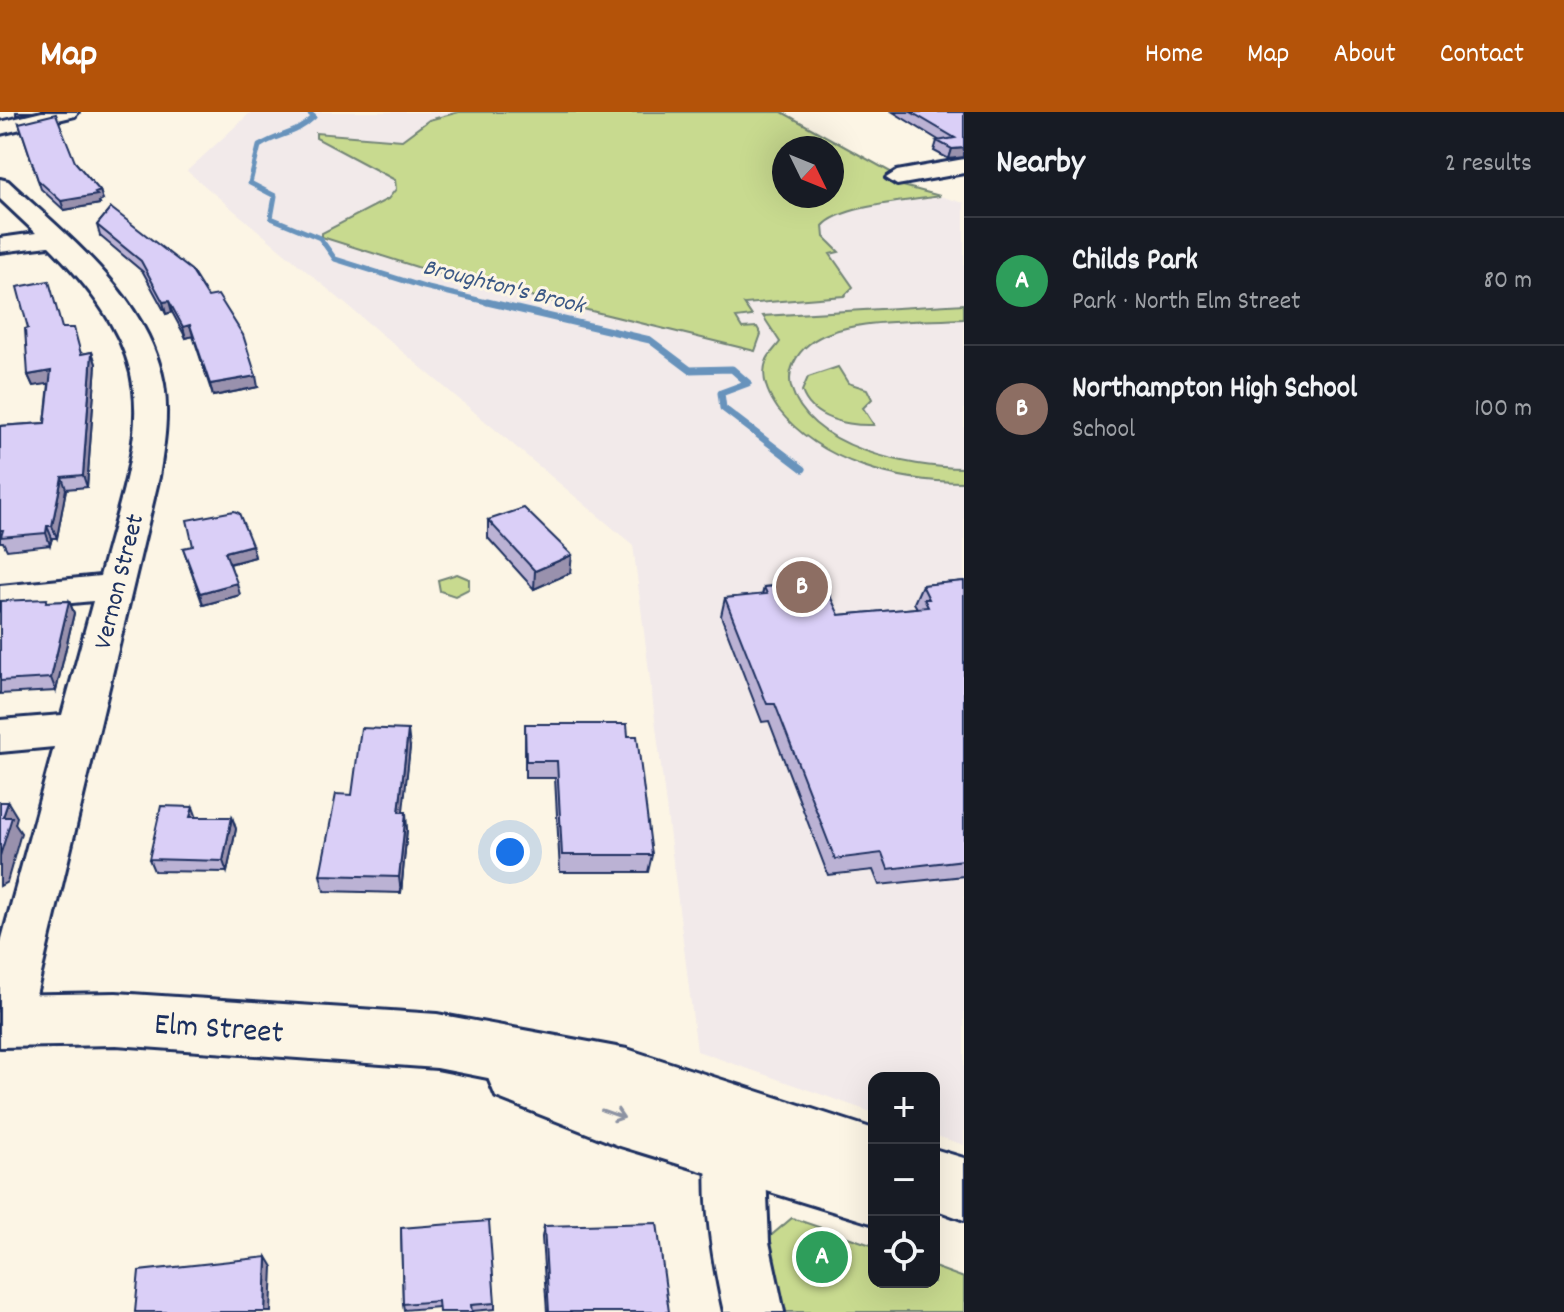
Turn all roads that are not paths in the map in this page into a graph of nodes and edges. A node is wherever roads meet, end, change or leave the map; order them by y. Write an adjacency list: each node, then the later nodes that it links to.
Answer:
1 (68, 112): 2 (street)
2 (0, 128)
3 (964, 166): 4 (street)
4 (897, 178)
5 (0, 186): 6 (street, Vernon Street)
6 (53, 238): 7 (street); 8 (street, Vernon Street)
7 (0, 245)
8 (114, 587): 9 (street); 10 (street, Vernon Street)
9 (0, 598)
10 (80, 729): 11 (street); 12 (street, Vernon Street)
11 (0, 736)
12 (3, 1021): 13 (highway, Elm Street)
13 (737, 1133): 14 (highway); 17 (highway); 20 (street)
14 (868, 1158)
15 (940, 1181): 16 (highway)
16 (964, 1189)
17 (868, 1190)
18 (940, 1213): 19 (highway)
19 (964, 1220)
20 (754, 1312)

